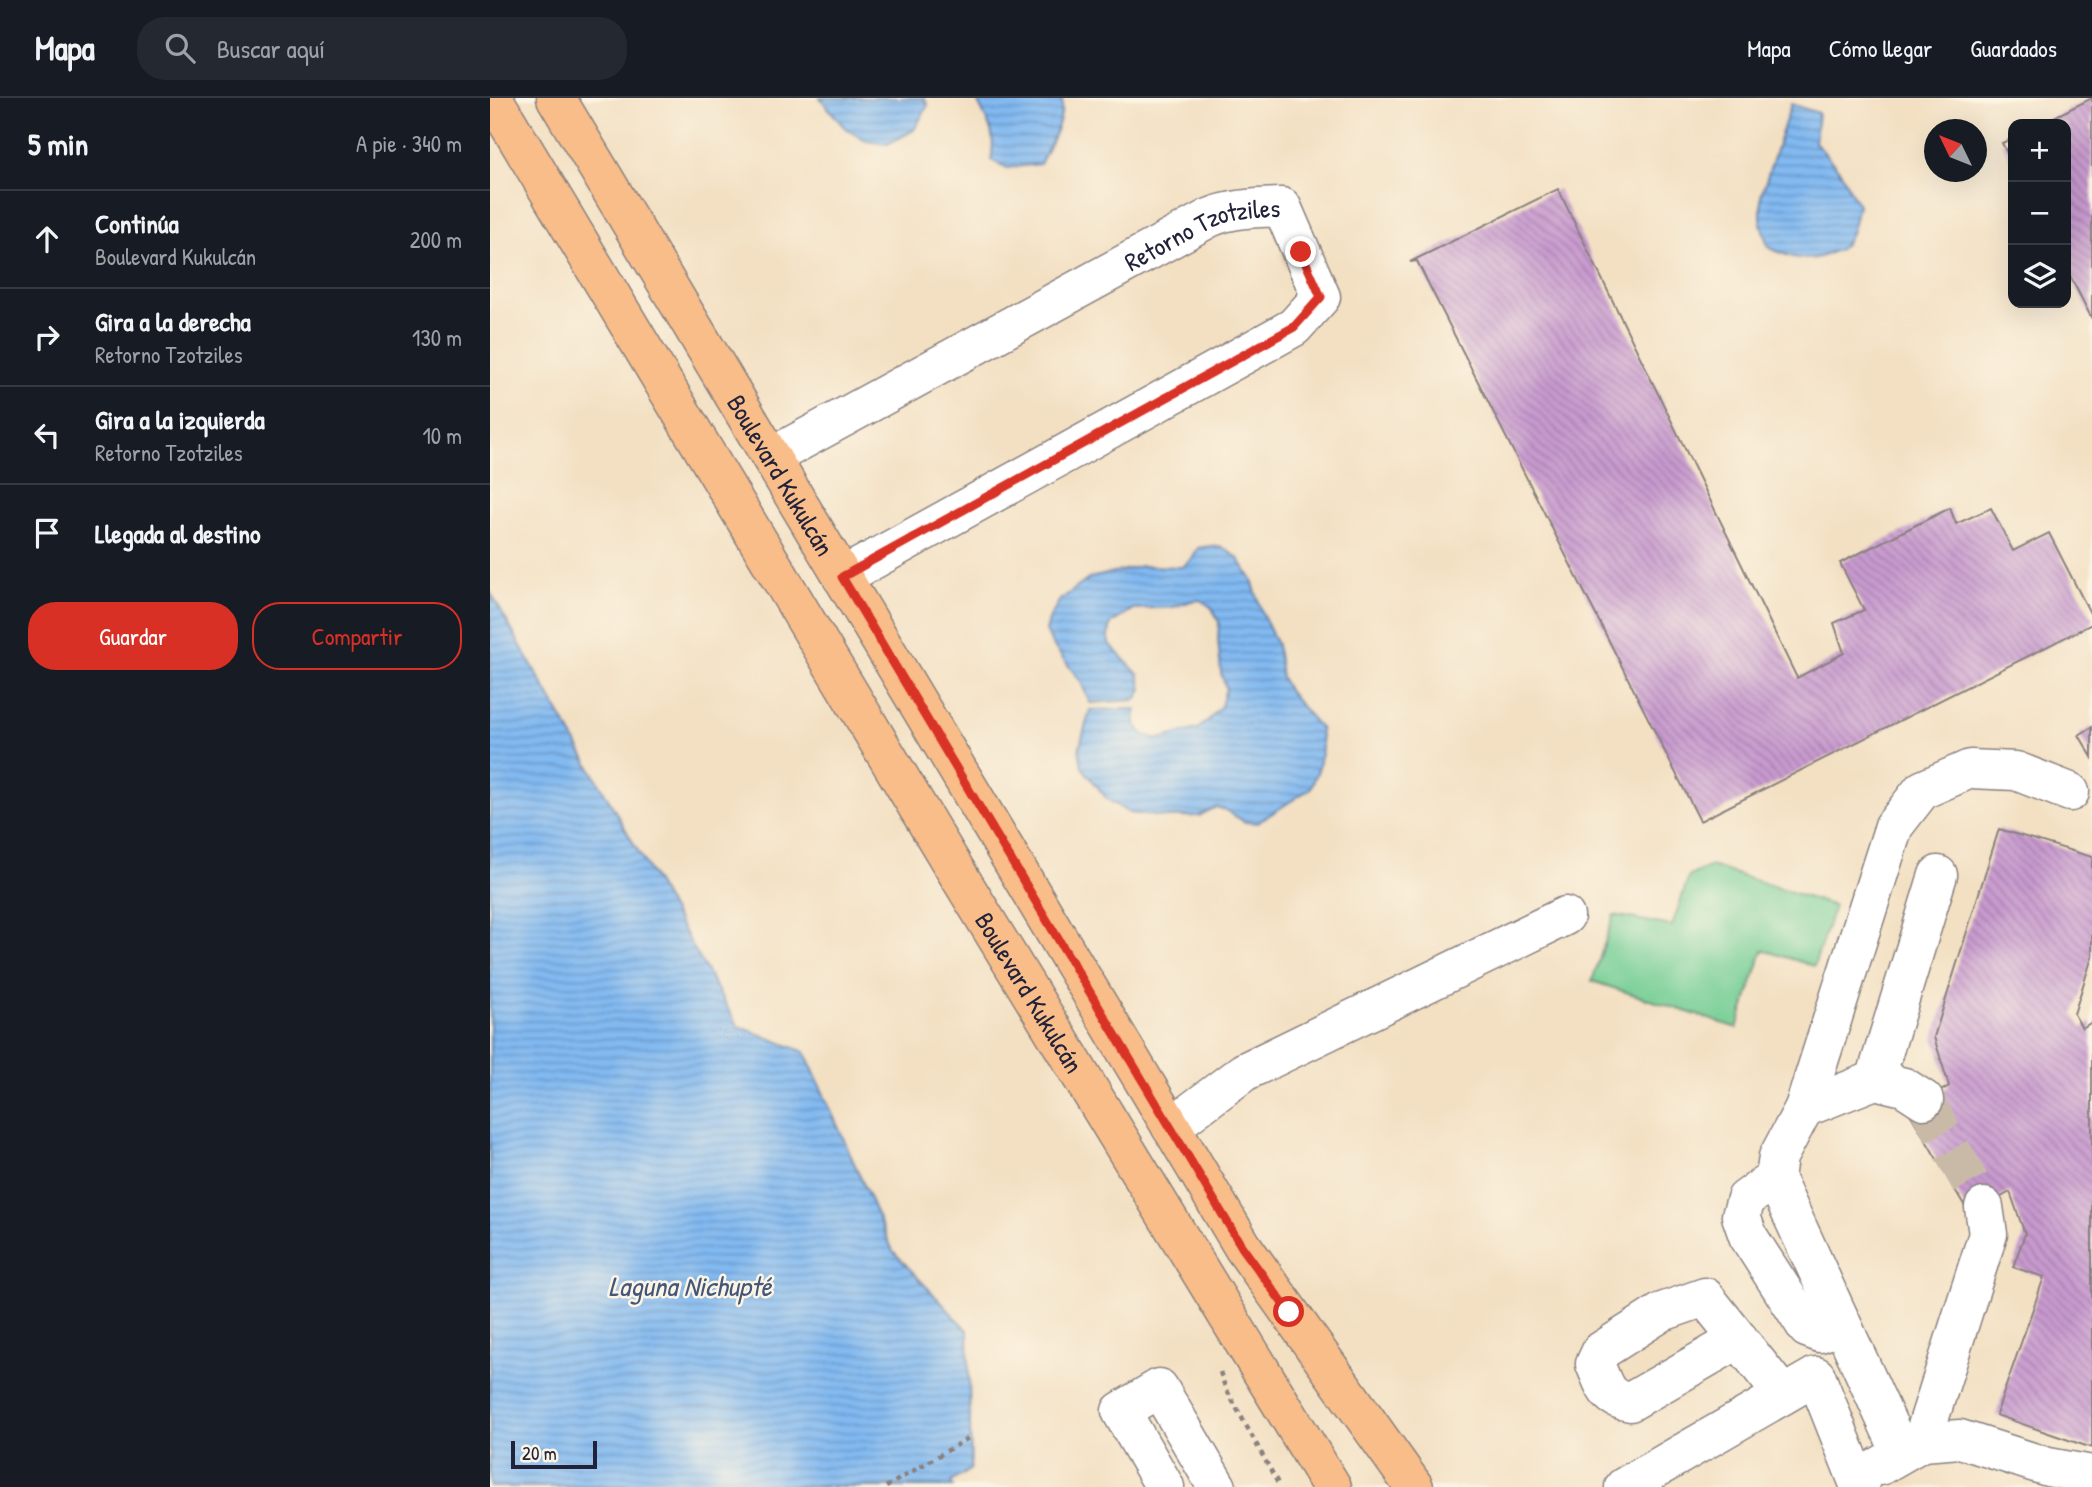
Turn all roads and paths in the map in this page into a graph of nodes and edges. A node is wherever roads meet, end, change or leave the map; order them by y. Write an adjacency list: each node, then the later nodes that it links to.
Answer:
1 (493, 98): 23 (main road, Boulevard Kukulcán)
2 (556, 98): 3 (main road, Boulevard Kukulcán)
3 (771, 457): 4 (main road, Boulevard Kukulcán); 4 (street, Retorno Tzotziles)
4 (842, 577): 11 (main road, Boulevard Kukulcán)
5 (2070, 792): 10 (street)
6 (1938, 876): 8 (street)
7 (1564, 916): 11 (street)
8 (1875, 1080): 9 (street); 10 (street)
9 (1924, 1100)
10 (1804, 1108): 16 (street)
11 (1171, 1128): 24 (main road, Boulevard Kukulcán)
12 (1984, 1208): 16 (street)
13 (1739, 1339): 14 (street)
14 (1783, 1395): 17 (street); 19 (street)
15 (970, 1437): 20 (path)
16 (1912, 1448): 18 (street); 19 (street)
17 (1680, 1472): 25 (street)
18 (2092, 1475)
19 (1858, 1483)
20 (886, 1487)
21 (1165, 1487): 22 (street)
22 (1217, 1487)
23 (1332, 1487)
24 (1414, 1487)
25 (1624, 1487)

